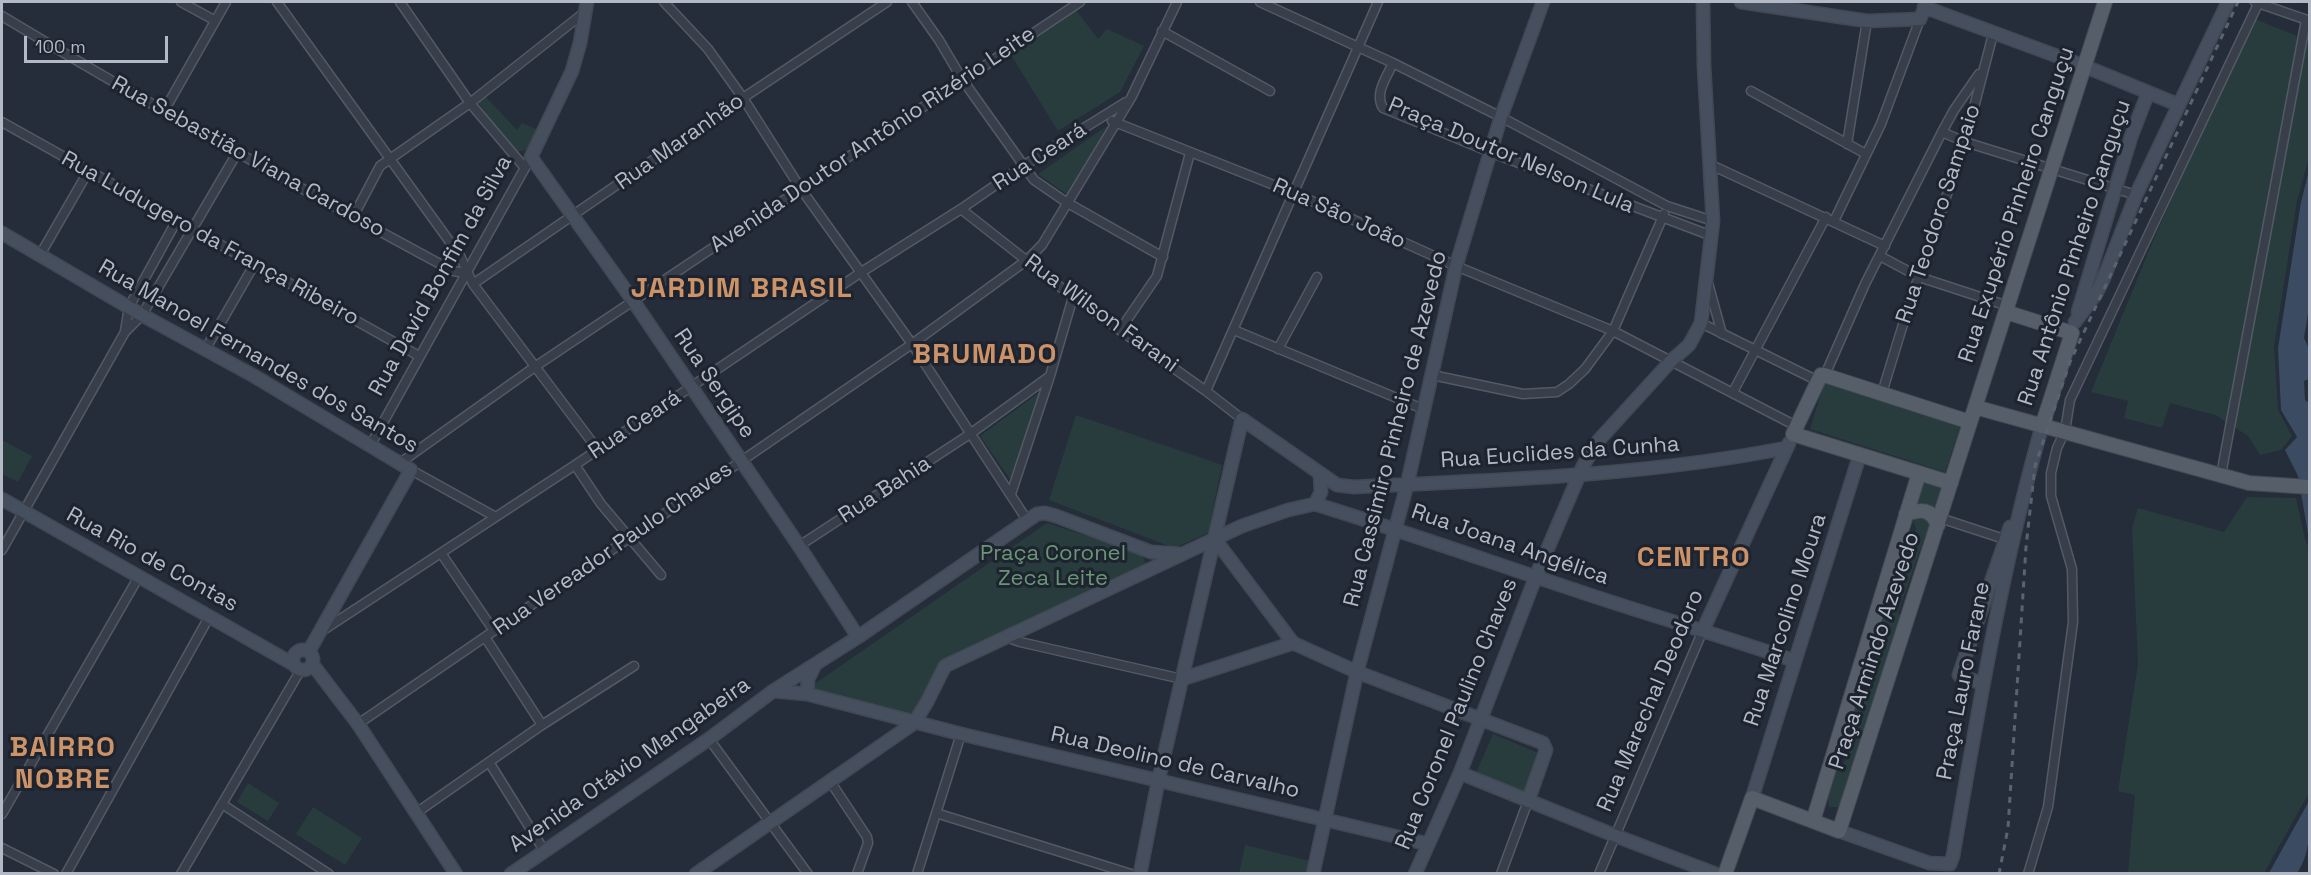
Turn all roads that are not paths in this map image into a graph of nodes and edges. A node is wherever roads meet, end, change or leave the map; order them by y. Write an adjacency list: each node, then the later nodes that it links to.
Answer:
1 (181, 2): 21 (street)
2 (226, 2): 21 (street)
3 (277, 2): 50 (street)
4 (400, 2): 36 (street)
5 (664, 2): 34 (street)
6 (887, 2): 34 (street, Rua Maranhão)
7 (912, 2): 30 (street)
8 (1080, 2): 30 (street, Avenida Doutor Antônio Rizério Leite)
9 (1177, 2): 24 (street, Rua Vereador Paulo Chaves)
10 (1260, 2): 26 (street)
11 (1378, 2): 26 (street)
12 (1543, 2): 40 (street, Rua Cassimiro Pinheiro de Azevedo)
13 (1703, 2): 52 (street)
14 (1741, 2): 22 (street)
15 (2105, 2): 28 (main road, Rua Exupério Pinheiro Canguçu)
16 (2228, 2): 37 (street)
17 (2257, 2): 23 (street); 117 (street)
18 (586, 7): 36 (street); 51 (street)
19 (1924, 9): 22 (street); 25 (street); 49 (street)
20 (2, 16): 38 (street, Rua Sebastião Viana Cardoso)
21 (214, 20): 38 (street)
22 (1867, 21): 45 (street)
23 (2308, 21): 130 (street)
24 (1162, 31): 31 (street); 35 (street, Rua Vereador Paulo Chaves)
25 (1993, 34): 28 (street); 29 (street, Rua Teodoro Sampaio)
26 (1359, 47): 27 (street); 58 (street)
27 (1393, 63): 40 (street, Praça Doutor Nelson Lula); 46 (street, Praça Doutor Nelson Lula)
28 (2084, 66): 33 (street); 55 (main road, Rua Exupério Pinheiro Canguçu)
29 (1983, 69): 43 (street); 44 (street, Rua Teodoro Sampaio)
30 (962, 79): 53 (street); 56 (street, Avenida Doutor Antônio Rizério Leite)
31 (1270, 91)
32 (1751, 91): 45 (street)
33 (2148, 93): 37 (street); 57 (street, Rua Antônio Pinheiro Canguçu)
34 (743, 98): 56 (street); 63 (street, Rua Maranhão)
35 (1131, 99): 39 (street, Rua Ceará); 42 (street, Rua Vereador Paulo Chaves)
36 (471, 103): 50 (street); 51 (street)
37 (2179, 105): 59 (street)
38 (164, 111): 47 (street, Rua Sebastião Viana Cardoso)
39 (1103, 117): 42 (street, Rua São João); 53 (street, Rua Ceará)
40 (1501, 117): 46 (street, Rua Cassimiro Pinheiro de Azevedo); 61 (street, Praça Doutor Nelson Lula)
41 (2, 122): 54 (street, Rua Ludugero da França Ribeiro)
42 (1116, 122): 48 (street, Rua São João); 60 (street, Rua Vereador Paulo Chaves)
43 (1942, 132): 44 (street); 72 (street)
44 (1965, 142): 55 (street); 82 (street, Rua Teodoro Sampaio)
45 (1847, 144): 49 (street)
46 (1491, 152): 65 (street, Praça Doutor Nelson Lula); 78 (street, Rua Cassimiro Pinheiro de Azevedo)
47 (237, 153): 64 (street, Rua Sebastião Viana Cardoso); 69 (street)
48 (1190, 153): 58 (street, Rua São João); 75 (street)
49 (1866, 154): 66 (street)
50 (390, 159): 64 (street); 79 (street)
51 (528, 163): 63 (street, Rua Sergipe); 79 (street, Rua David Bonfim da Silva)
52 (1709, 164): 66 (street); 68 (street)
53 (1023, 166): 60 (street); 62 (street, Rua Ceará)
54 (88, 170): 67 (street, Rua Ludugero da França Ribeiro); 73 (street)
55 (2052, 170): 57 (street); 88 (main road, Rua Exupério Pinheiro Canguçu)
56 (801, 189): 80 (street); 86 (street, Avenida Doutor Antônio Rizério Leite)
57 (2116, 189): 59 (street); 91 (street, Rua Antônio Pinheiro Canguçu)
58 (1294, 193): 78 (street, Rua São João); 93 (street)
59 (2136, 195): 91 (street)
60 (1066, 202): 75 (street); 76 (street, Rua Vereador Paulo Chaves)
61 (1667, 206): 65 (street); 68 (street, Praça Doutor Nelson Lula)
62 (961, 210): 76 (street, Rua Wilson Farani); 80 (street, Rua Ceará)
63 (575, 216): 84 (street, Rua Maranhão); 86 (street, Rua Sergipe)
64 (353, 217): 79 (street, Rua Sebastião Viana Cardoso)
65 (1662, 218): 71 (street, Praça Doutor Nelson Lula); 94 (street)
66 (1830, 219): 72 (street); 99 (street)
67 (177, 220): 69 (street, Rua Ludugero da França Ribeiro); 87 (street)
68 (1713, 221): 71 (street)
69 (192, 229): 77 (street, Rua Ludugero da França Ribeiro); 89 (street)
70 (2, 233): 73 (street, Rua Manoel Fernandes dos Santos)
71 (1712, 236): 83 (street)
72 (1885, 246): 74 (street)
73 (40, 255): 87 (street, Rua Manoel Fernandes dos Santos)
74 (1880, 256): 82 (street); 106 (street)
75 (1163, 257): 92 (street)
76 (1027, 260): 85 (street, Rua Wilson Farani); 97 (street, Rua Vereador Paulo Chaves)
77 (254, 264): 100 (street); 101 (street, Rua Ludugero da França Ribeiro)
78 (1456, 266): 94 (street, Rua São João); 104 (street, Rua Cassimiro Pinheiro de Azevedo)
79 (466, 273): 84 (street); 101 (street, Rua David Bonfim da Silva)
80 (860, 273): 97 (street); 107 (street, Rua Ceará)
81 (1317, 277): 98 (street)
82 (1919, 277): 88 (street); 110 (street, Rua Teodoro Sampaio)
83 (1707, 281): 90 (street); 96 (street)
84 (473, 284): 103 (street)
85 (1073, 297): 92 (street, Rua Wilson Farani); 105 (street)
86 (634, 302): 103 (street, Avenida Doutor Antônio Rizério Leite); 107 (street, Rua Sergipe)
87 (129, 307): 89 (street, Rua Manoel Fernandes dos Santos); 95 (street)
88 (2007, 309): 91 (main road); 111 (main road, Rua Exupério Pinheiro Canguçu)
89 (142, 315): 95 (street); 100 (street, Rua Manoel Fernandes dos Santos)
90 (1701, 324): 96 (street); 102 (street, Rua Coronel Paulino Chaves)
91 (2074, 327): 115 (main road, Rua Antônio Pinheiro Canguçu)
92 (1120, 330): 108 (street, Rua Wilson Farani)
93 (1234, 330): 98 (street); 108 (street)
94 (1612, 331): 102 (street, Rua São João); 104 (street)
95 (125, 332): 140 (street)
96 (1722, 334): 99 (street)
97 (912, 344): 118 (street); 125 (street, Rua Vereador Paulo Chaves)
98 (1278, 349): 112 (street)
99 (1755, 349): 106 (street); 109 (street)
100 (205, 350): 120 (street, Rua Manoel Fernandes dos Santos)
101 (418, 357): 120 (street, Rua David Bonfim da Silva)
102 (1671, 361): 109 (street, Rua São João); 131 (street, Rua Coronel Paulino Chaves)
103 (536, 366): 122 (street); 127 (street, Avenida Doutor Antônio Rizério Leite)
104 (1432, 375): 112 (street, Rua Cassimiro Pinheiro de Azevedo)
105 (1050, 376): 118 (street, Rua Bahia); 135 (street)
106 (1821, 378): 110 (main road); 116 (main road)
107 (691, 387): 122 (street, Rua Ceará); 125 (street, Rua Sergipe)
108 (1206, 391): 113 (street, Rua Wilson Farani)
109 (1733, 392): 116 (street, Rua São João)
110 (1882, 393): 114 (main road)
111 (1975, 407): 114 (main road, Rua Exupério Pinheiro Canguçu); 115 (main road)
112 (1423, 409): 133 (street, Rua Cassimiro Pinheiro de Azevedo)
113 (1242, 419): 119 (street); 124 (street)
114 (1970, 422): 132 (main road, Praça Armindo Azevedo)
115 (2042, 426): 117 (main road); 138 (street, Praça Lauro Farane)
116 (1796, 430): 121 (street, Rua Marechal Deodoro); 123 (main road)
117 (2065, 431): 130 (main road); 221 (street)
118 (970, 435): 135 (street); 150 (street, Rua Bahia)
119 (1268, 437): 124 (street); 128 (street)
120 (370, 446): 127 (street, Rua Manoel Fernandes dos Santos)
121 (1786, 448): 131 (street, Rua Euclides da Cunha); 160 (street, Rua Marechal Deodoro)
122 (598, 450): 126 (street, Rua Ceará)
123 (1860, 454): 129 (main road); 169 (street, Rua Marcolino Moura)
124 (1234, 455): 139 (street)
125 (740, 460): 148 (street, Rua Vereador Paulo Chaves); 150 (street, Rua Sergipe)
126 (575, 465): 142 (street, Rua Ceará); 148 (street)
127 (405, 466): 142 (street, Rua Manoel Fernandes dos Santos); 162 (street)
128 (1320, 473): 133 (street, Rua Euclides da Cunha); 137 (street)
129 (1919, 473): 132 (main road); 141 (main road, Praça Armindo Azevedo)
130 (2221, 475): 134 (main road)
131 (1579, 476): 133 (street, Rua Euclides da Cunha); 157 (street, Rua Coronel Paulino Chaves)
132 (1952, 483): 144 (main road, Praça Armindo Azevedo)
133 (1407, 485): 146 (street, Rua Cassimiro Pinheiro de Azevedo)
134 (2310, 487)
135 (1011, 494): 143 (street)
136 (2, 499): 140 (street, Rua Rio de Contas)
137 (1315, 504): 145 (street); 146 (street, Rua Joana Angélica)
138 (2020, 504): 149 (street, Praça Lauro Farane); 176 (street, Praça Lauro Farane)
139 (1222, 506): 145 (street); 147 (street)
140 (23, 512): 151 (street); 158 (street, Rua Rio de Contas)
141 (1906, 514): 144 (main road); 197 (main road, Praça Armindo Azevedo)
142 (494, 516): 153 (street, Rua Ceará)
143 (1027, 520): 152 (street); 165 (street)
144 (1939, 521): 149 (street); 198 (main road, Praça Armindo Azevedo)
145 (1242, 525): 147 (street)
146 (1395, 528): 157 (street, Rua Joana Angélica); 173 (street, Rua Cassimiro Pinheiro de Azevedo)
147 (1214, 538): 154 (street); 166 (street); 174 (street)
148 (630, 539): 156 (street); 161 (street, Rua Vereador Paulo Chaves)
149 (2004, 539): 176 (street, Praça Lauro Farane)
150 (799, 546): 165 (street, Rua Sergipe)
151 (2, 550)
152 (1151, 552): 154 (street); 155 (street)
153 (441, 553): 161 (street); 162 (street, Rua Ceará)
154 (1180, 554): 155 (street)
155 (1147, 571): 163 (street)
156 (661, 575)
157 (1536, 576): 160 (street, Rua Joana Angélica); 179 (street, Rua Coronel Paulino Chaves)
158 (138, 578): 159 (street, Rua Rio de Contas); 194 (street)
159 (209, 617): 168 (street, Rua Rio de Contas); 205 (street)
160 (1703, 630): 169 (street, Rua Joana Angélica); 199 (street, Rua Marechal Deodoro)
161 (494, 631): 164 (street, Rua Vereador Paulo Chaves)
162 (319, 634): 167 (street)
163 (1006, 636): 174 (street); 180 (street)
164 (485, 637): 181 (street, Rua Vereador Paulo Chaves); 182 (street)
165 (858, 638): 170 (street)
166 (1293, 643): 173 (street); 174 (street)
167 (309, 651): 168 (street); 171 (street)
168 (293, 661): 171 (street); 175 (street, Rua Rio de Contas); 191 (street)
169 (1795, 661): 189 (street, Rua Marcolino Moura)
170 (816, 664): 177 (street); 178 (street)
171 (313, 665): 175 (street, Rua Rio de Contas)
172 (634, 666): 182 (street)
173 (1358, 672): 179 (street); 195 (street, Rua Cassimiro Pinheiro de Azevedo)
174 (1182, 679): 188 (street)
175 (326, 682): 181 (street, Rua Rio de Contas)
176 (1983, 684): 203 (street, Praça Lauro Farane)
177 (773, 691): 178 (street); 184 (street, Avenida Otávio Mangabeira)
178 (807, 694): 180 (street)
179 (1480, 719): 186 (street, Rua Coronel Paulino Chaves); 190 (street)
180 (914, 723): 183 (street, Rua Deolino de Carvalho); 187 (street)
181 (358, 724): 192 (street, Rua Rio de Contas)
182 (542, 725): 185 (street)
183 (962, 735): 188 (street, Rua Deolino de Carvalho); 193 (street)
184 (709, 739): 196 (street); 202 (street, Avenida Otávio Mangabeira)
185 (489, 762): 192 (street); 202 (street)
186 (1460, 773): 190 (street); 200 (street, Rua Coronel Paulino Chaves)
187 (830, 781): 196 (street); 212 (street)
188 (1158, 782): 195 (street, Rua Deolino de Carvalho); 214 (street)
189 (1752, 798): 197 (main road); 220 (main road)
190 (1528, 801): 199 (street); 217 (street)
191 (222, 804): 206 (street); 207 (street)
192 (416, 813): 208 (street, Rua Rio de Contas)
193 (936, 813): 213 (street); 214 (street)
194 (2, 814)
195 (1325, 820): 200 (street, Rua Deolino de Carvalho); 215 (street, Rua Cassimiro Pinheiro de Azevedo)
196 (772, 821): 210 (street); 211 (street)
197 (1814, 821): 198 (main road)
198 (1839, 831): 203 (street)
199 (1616, 836): 218 (street, Rua Marechal Deodoro); 219 (street)
200 (1428, 844): 216 (street, Rua Coronel Paulino Chaves)
201 (2, 848): 204 (street)
202 (545, 852): 209 (street, Avenida Otávio Mangabeira)
203 (1949, 869)
204 (54, 873)
205 (66, 873)
206 (181, 873)
207 (329, 873)
208 (456, 873)
209 (511, 873)
210 (696, 873)
211 (808, 873)
212 (857, 873)
213 (917, 873)
214 (1139, 873)
215 (1313, 873)
216 (1415, 873)
217 (1501, 873)
218 (1599, 873)
219 (1716, 873)
220 (1725, 873)
221 (2028, 873)

